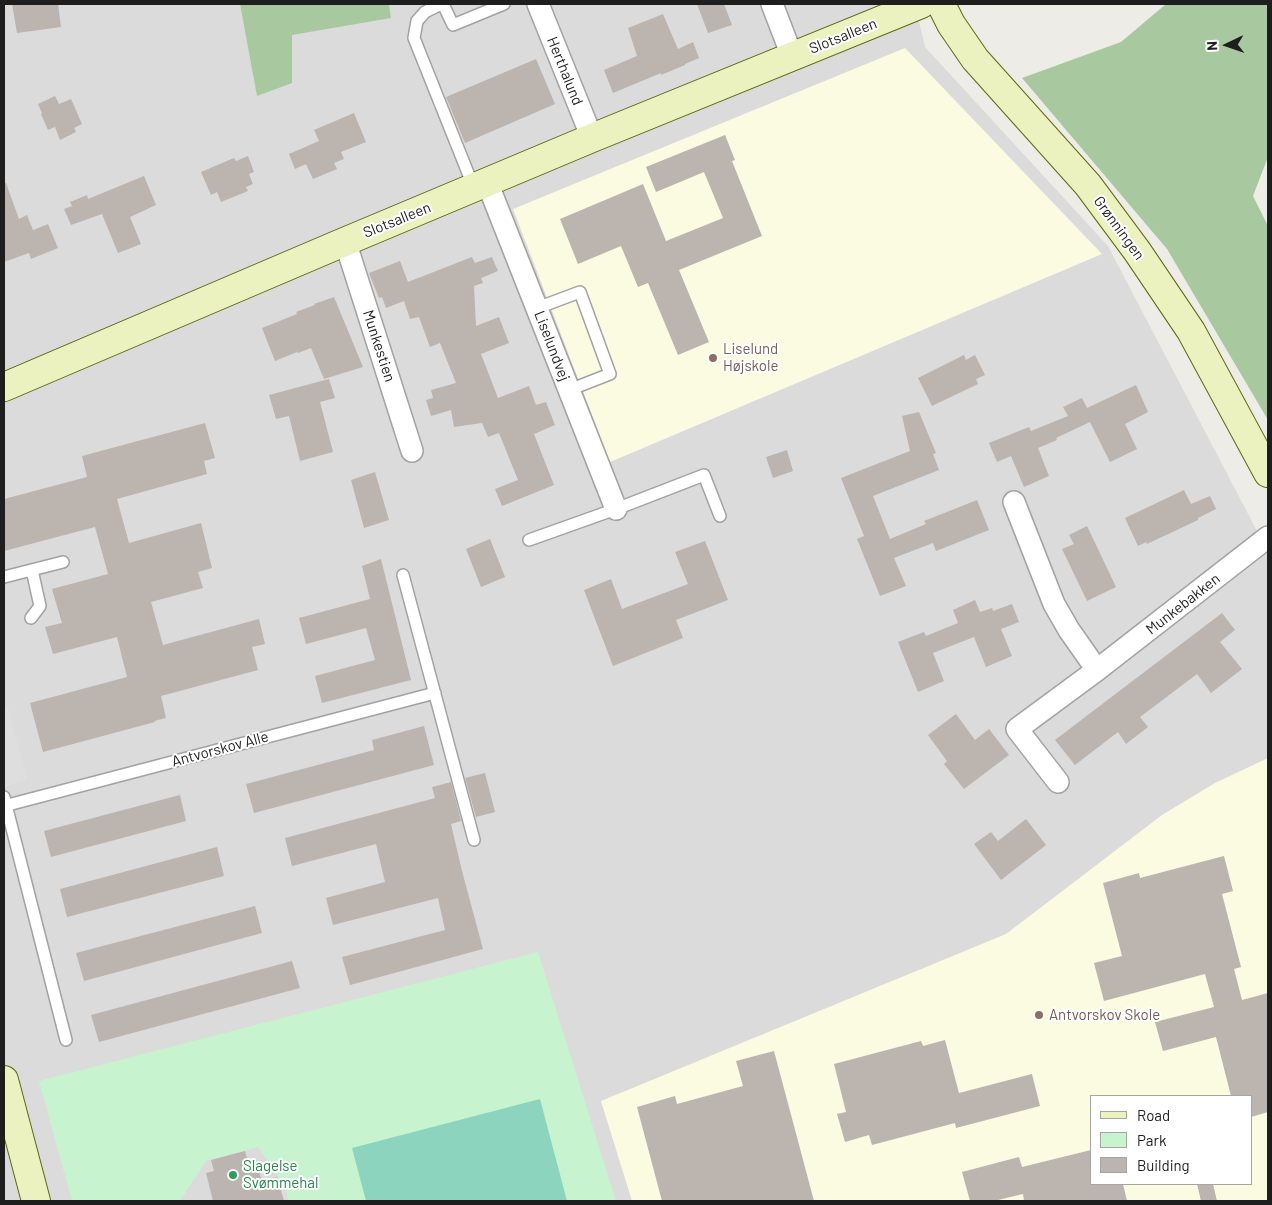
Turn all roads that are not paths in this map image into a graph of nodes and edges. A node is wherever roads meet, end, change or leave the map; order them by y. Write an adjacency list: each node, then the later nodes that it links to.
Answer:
1 (442, 4): 2 (lane); 9 (lane)
2 (504, 4)
3 (538, 4): 8 (street, Herthalund)
4 (772, 4): 7 (street, Slotsalleen)
5 (921, 4): 7 (street, Slotsalleen)
6 (941, 4): 15 (street, Grønningen)
7 (792, 56): 8 (street, Slotsalleen)
8 (592, 138): 9 (street, Slotsalleen)
9 (481, 185): 10 (street, Slotsalleen); 11 (street, Liselundvej)
10 (345, 241): 12 (street, Slotsalleen); 14 (street, Munkestien)
11 (537, 308): 13 (street, Liselundvej); 13 (lane)
12 (4, 387)
13 (569, 390): 17 (street, Liselundvej)
14 (412, 451)
15 (1268, 473)
16 (1014, 502): 26 (street)
17 (616, 509): 18 (lane); 20 (lane)
18 (720, 516)
19 (1268, 537): 26 (street, Munkebakken)
20 (529, 540)
21 (63, 562): 22 (lane)
22 (32, 570): 24 (lane); 25 (lane)
23 (403, 575): 27 (lane)
24 (4, 577)
25 (31, 618)
26 (1097, 670): 28 (street, Munkebakken)
27 (435, 693): 29 (lane, Antvorskov Alle); 30 (lane)
28 (1058, 782)
29 (4, 802): 31 (lane, Antvorskov Alle)
30 (474, 840)
31 (66, 1040)
32 (4, 1080): 33 (street)
33 (36, 1201)

